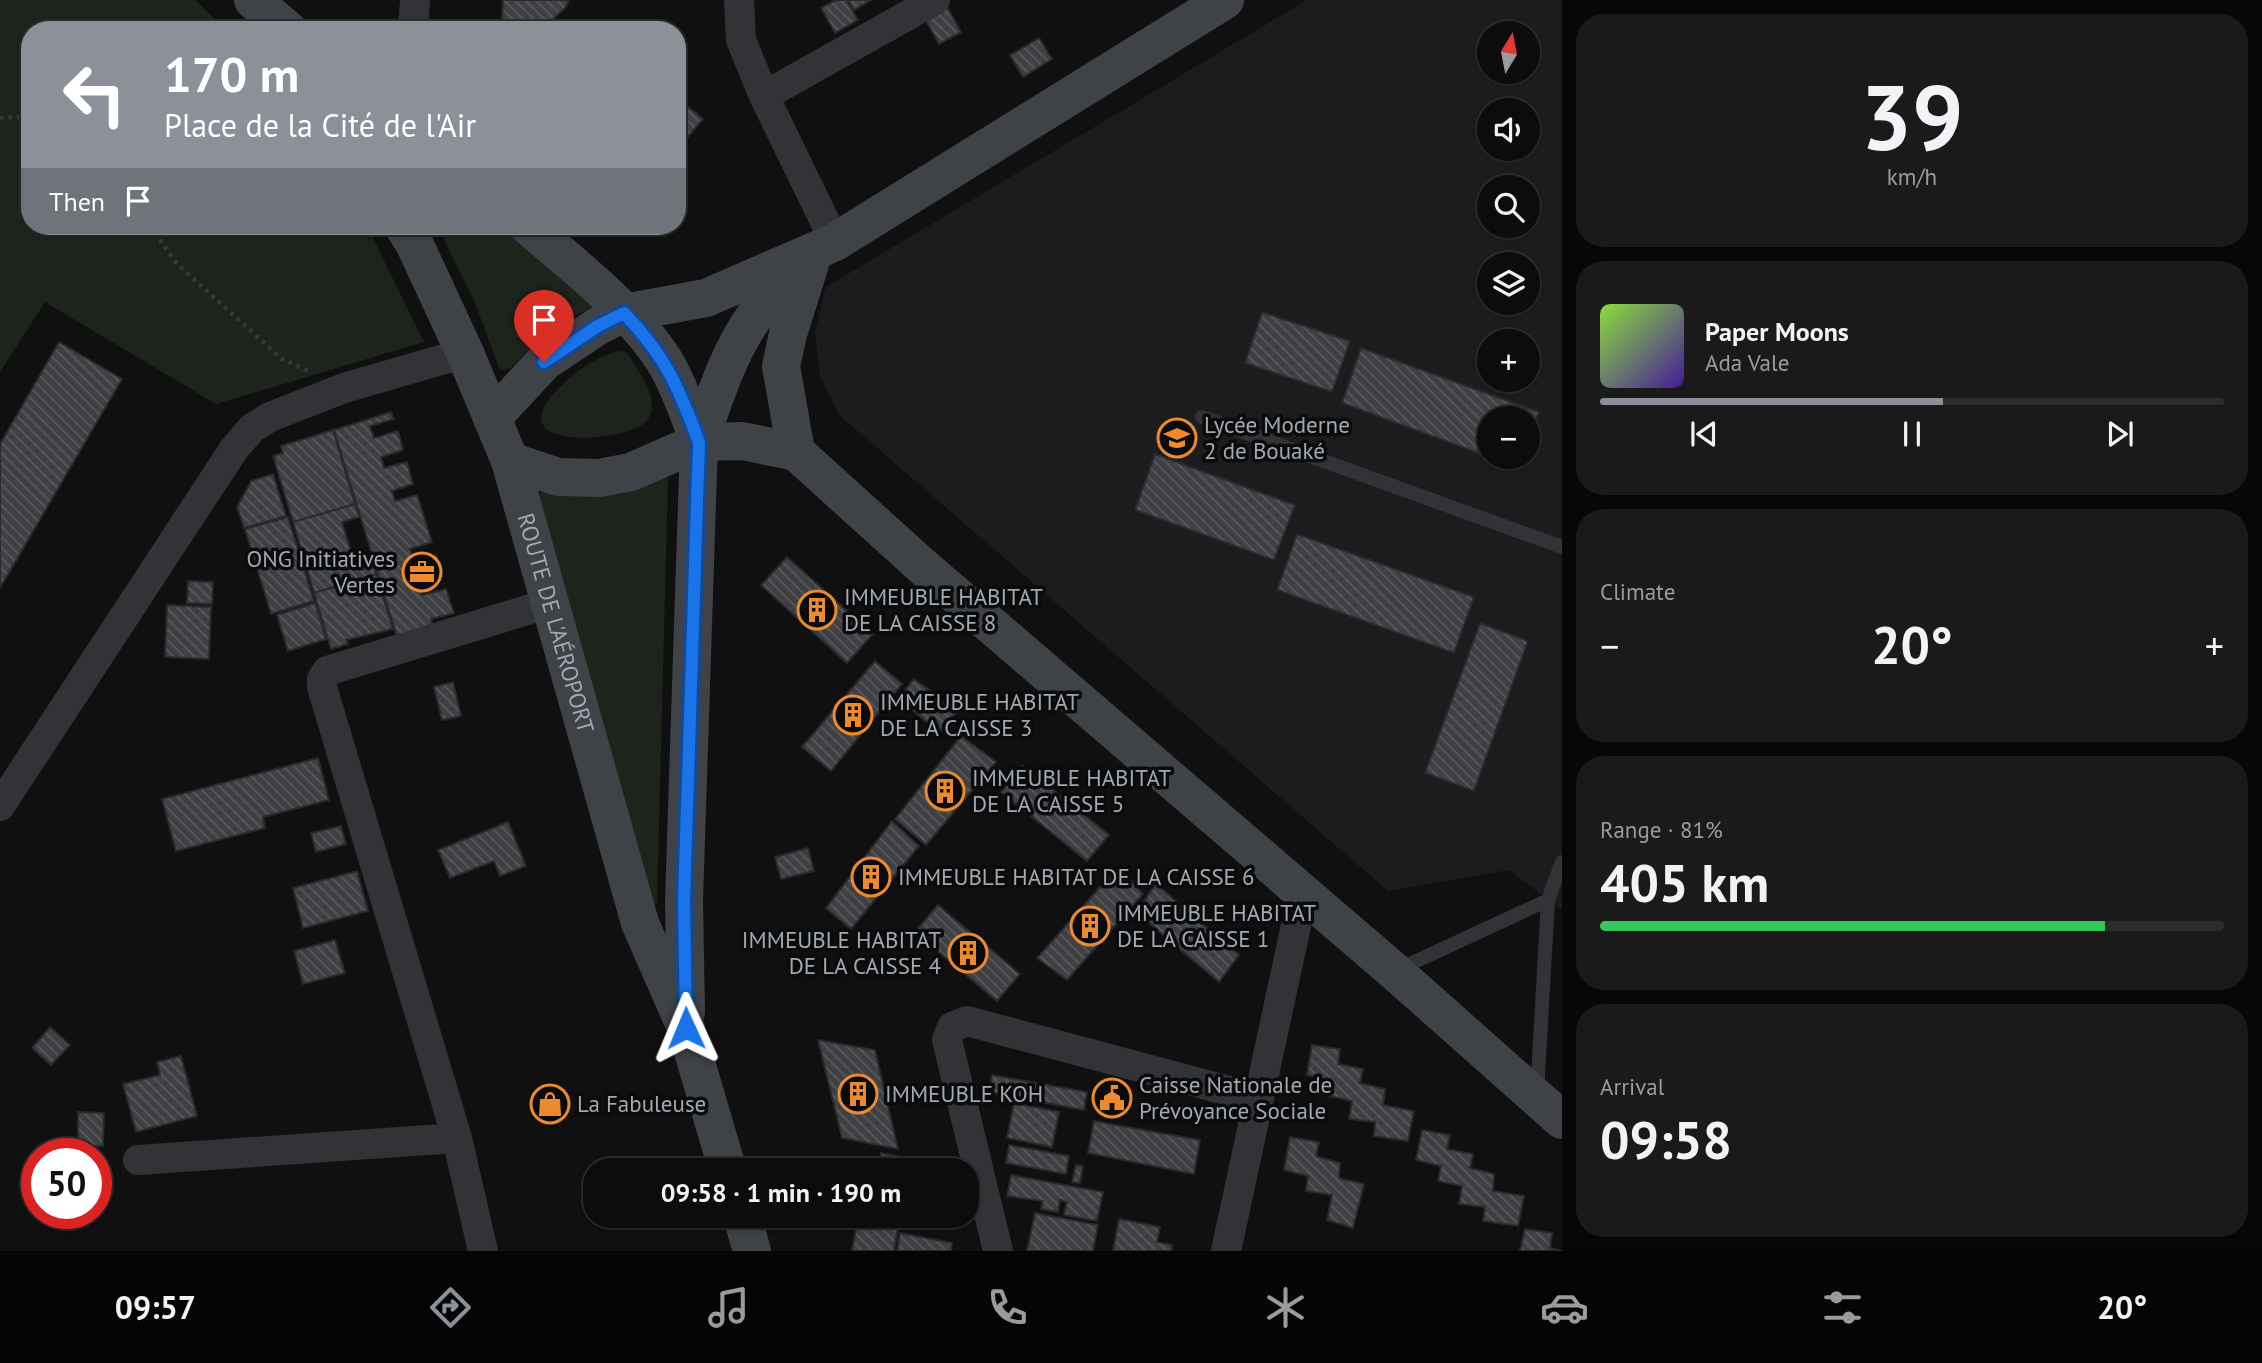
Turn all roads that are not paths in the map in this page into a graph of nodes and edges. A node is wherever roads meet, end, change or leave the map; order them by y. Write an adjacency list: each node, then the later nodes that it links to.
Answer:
1 (415, 0): 5 (street)
2 (739, 0): 6 (street)
3 (934, 0): 6 (street)
4 (1225, 0): 9 (main road)
5 (414, 21)
6 (764, 96): 9 (street)
7 (410, 235): 11 (main road, ROUTE DE L'AÉROPORT)
8 (538, 235): 10 (main road, ROUTE DE L'AÉROPORT)
9 (822, 252): 10 (main road); 14 (main road); 15 (main road)
10 (624, 313): 13 (main road); 14 (main road, ROUTE DE L'AÉROPORT)
11 (466, 354): 13 (main road, ROUTE DE L'AÉROPORT); 19 (street)
12 (1202, 417): 17 (lane)
13 (492, 418): 16 (main road, ROUTE DE L'AÉROPORT)
14 (699, 442): 15 (main road); 16 (main road); 24 (main road, ROUTE DE L'AÉROPORT)
15 (796, 452): 21 (main road)
16 (510, 461): 18 (main road, ROUTE DE L'AÉROPORT)
17 (1562, 547)
18 (550, 603): 24 (main road, ROUTE DE L'AÉROPORT); 27 (street)
19 (0, 806)
20 (1562, 862): 22 (lane)
21 (1303, 893): 23 (main road); 25 (street)
22 (1548, 900): 23 (lane); 26 (lane)
23 (1394, 971): 26 (main road)
24 (686, 1028): 28 (main road, ROUTE DE L'AÉROPORT)
25 (1259, 1098): 33 (street); 34 (street)
26 (1550, 1109)
27 (457, 1138): 29 (street); 31 (street)
28 (725, 1158)
29 (138, 1160)
30 (745, 1228): 32 (main road)
31 (483, 1251)
32 (752, 1251)
33 (998, 1251)
34 (1226, 1251)

